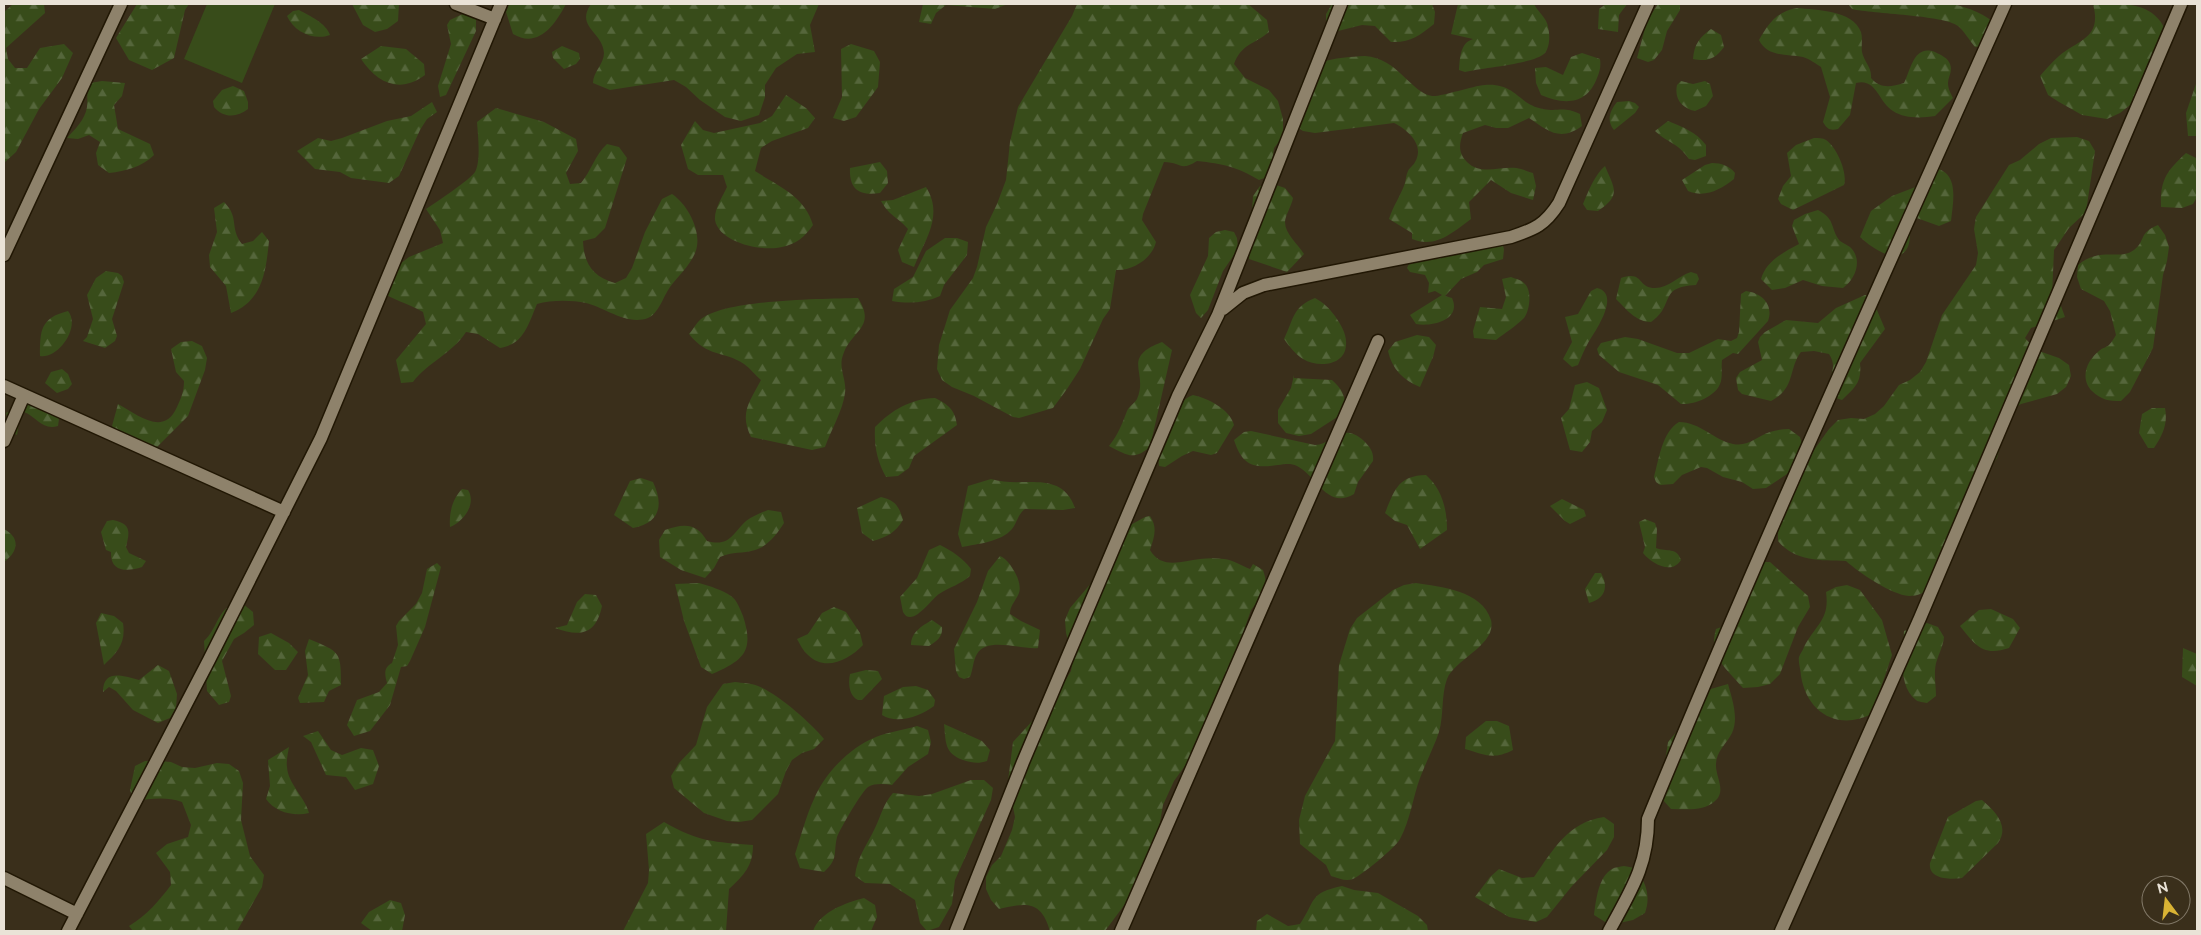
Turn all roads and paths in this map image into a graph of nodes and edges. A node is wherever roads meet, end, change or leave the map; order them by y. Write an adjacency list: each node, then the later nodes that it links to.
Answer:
1 (121, 4): 9 (street)
2 (456, 4): 8 (street)
3 (501, 4): 8 (street)
4 (1341, 4): 10 (street)
5 (1648, 4): 10 (street)
6 (2005, 4): 21 (street)
7 (2181, 4): 22 (street)
8 (495, 19): 15 (street)
9 (4, 255)
10 (1218, 315): 19 (street)
11 (1378, 341): 20 (street)
12 (4, 386): 13 (street)
13 (24, 395): 14 (street); 15 (street)
14 (4, 442)
15 (284, 512): 17 (street)
16 (4, 878): 17 (street)
17 (77, 914): 18 (street)
18 (68, 931)
19 (956, 931)
20 (1121, 931)
21 (1609, 931)
22 (1781, 931)

